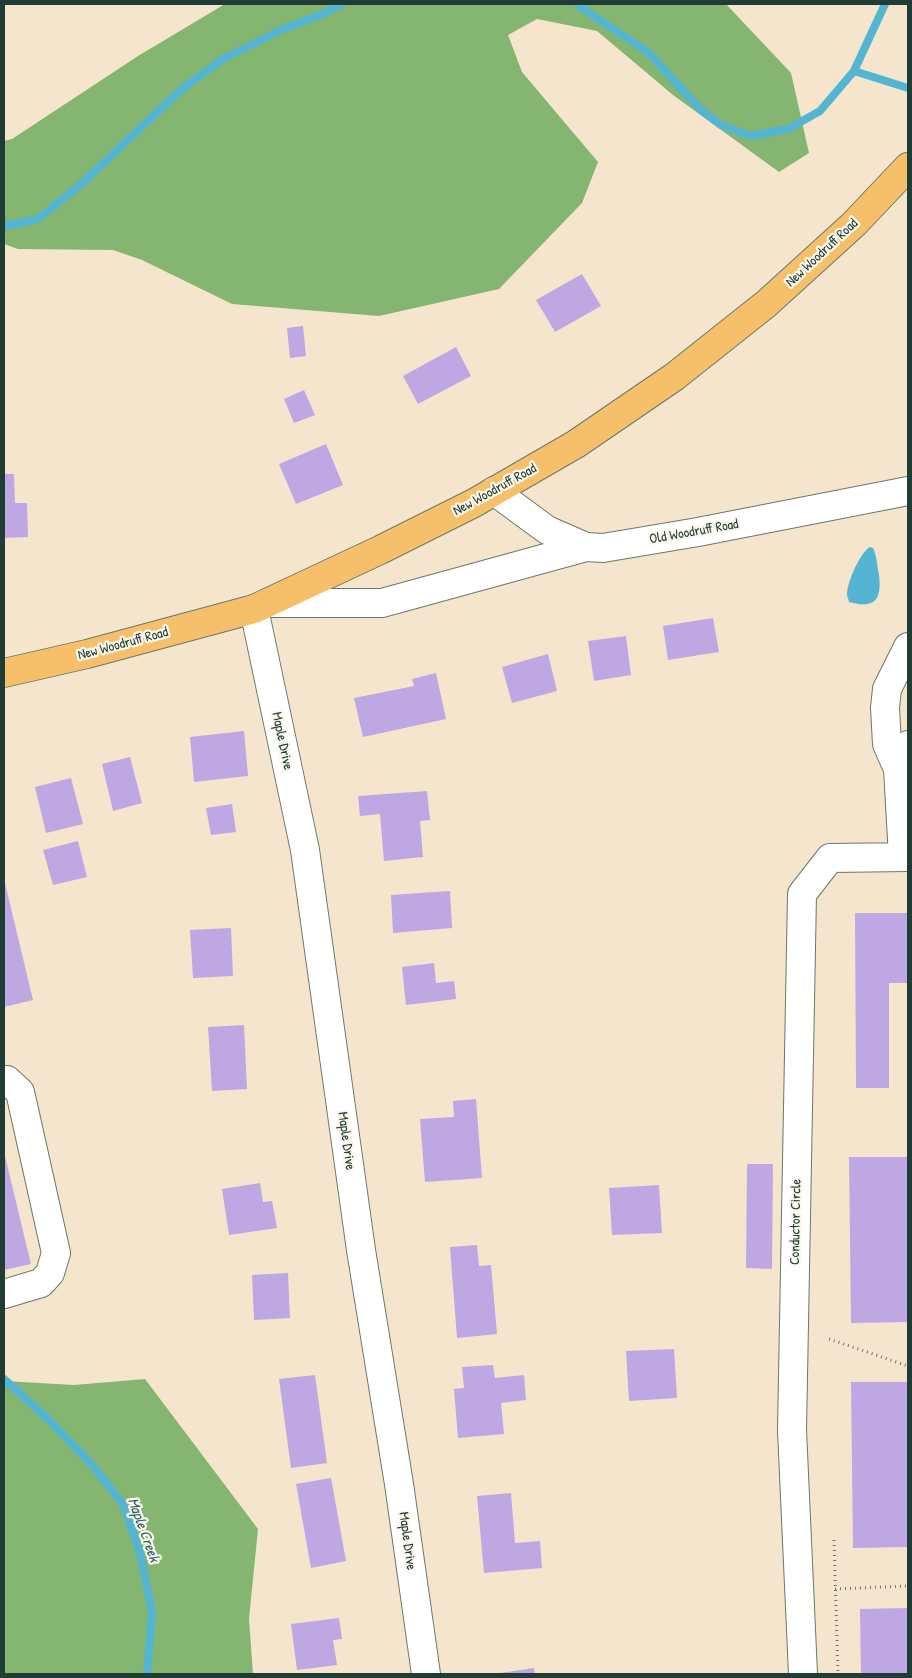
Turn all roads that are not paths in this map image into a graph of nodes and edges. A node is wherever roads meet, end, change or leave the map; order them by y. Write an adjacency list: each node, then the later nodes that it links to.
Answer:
1 (908, 167): 2 (main road, New Woodruff Road)
2 (494, 492): 4 (street, Old Woodruff Road); 5 (main road, New Woodruff Road)
3 (907, 495): 4 (street, Old Woodruff Road)
4 (586, 547): 5 (street)
5 (261, 606): 7 (main road, New Woodruff Road); 12 (street, Maple Drive)
6 (908, 647): 8 (street)
7 (4, 673)
8 (903, 757): 9 (street)
9 (906, 857): 13 (street, Conductor Circle)
10 (4, 1080): 11 (street)
11 (4, 1294)
12 (426, 1674)
13 (803, 1674)

